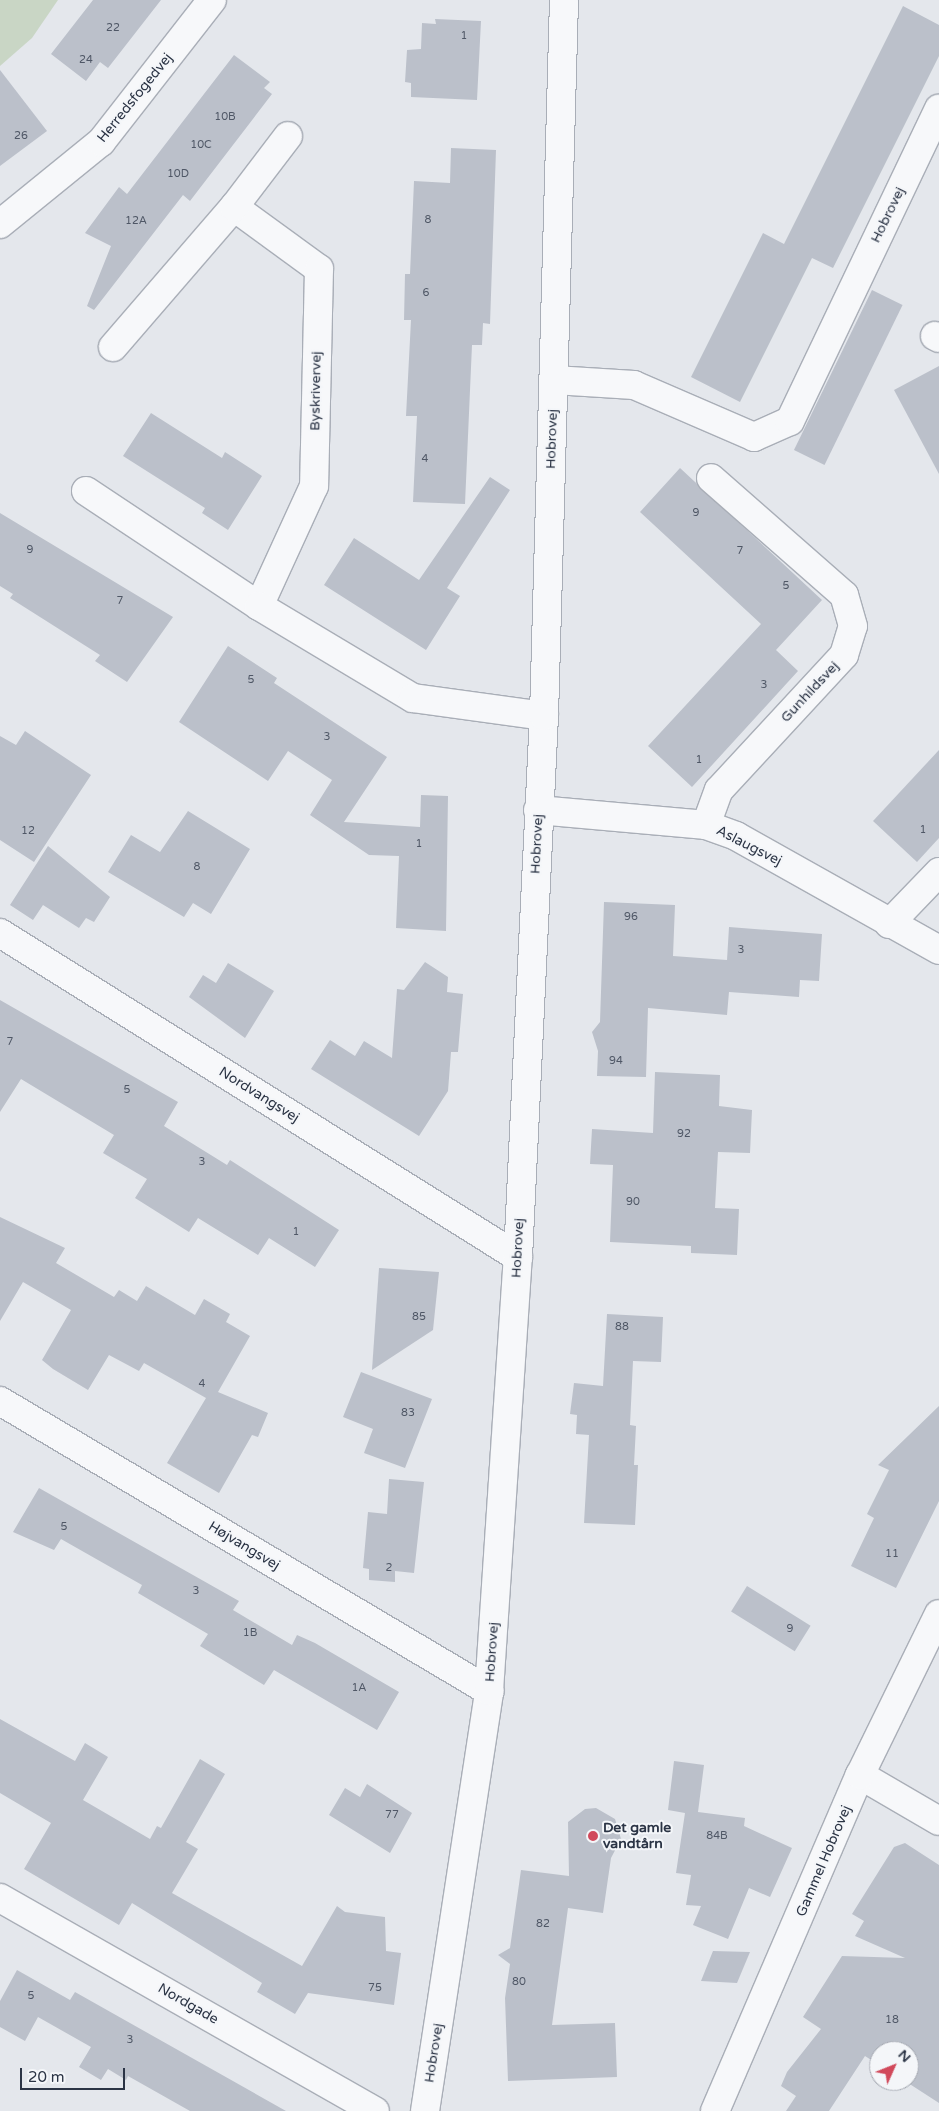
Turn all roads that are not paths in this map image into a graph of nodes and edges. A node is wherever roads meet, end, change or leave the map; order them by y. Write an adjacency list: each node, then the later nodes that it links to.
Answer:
1 (212, 0): 6 (street, Herredsfogedvej)
2 (564, 0): 8 (street, Hobrovej)
3 (939, 109): 8 (street, Hobrovej)
4 (288, 136): 5 (street)
5 (234, 207): 7 (street); 11 (street, Byskrivervej)
6 (0, 224)
7 (113, 347)
8 (554, 380): 12 (street, Hobrovej)
9 (710, 478): 14 (street, Gunhildsvej)
10 (86, 491): 11 (street)
11 (258, 606): 12 (street)
12 (544, 716): 13 (street, Hobrovej)
13 (538, 810): 14 (street, Aslaugsvej); 19 (street, Hobrovej)
14 (706, 824): 16 (street, Aslaugsvej)
15 (939, 872): 16 (street)
16 (889, 924): 18 (street, Aslaugsvej)
17 (0, 933): 19 (street, Nordvangsvej)
18 (939, 950)
19 (518, 1257): 22 (street, Hobrovej)
20 (0, 1400): 22 (street, Højvangsvej)
21 (939, 1614): 23 (street, Gammel Hobrovej)
22 (489, 1691): 27 (street, Hobrovej)
23 (860, 1775): 24 (street); 28 (street, Gammel Hobrovej)
24 (939, 1821)
25 (0, 1898): 26 (street, Nordgade)
26 (375, 2111)
27 (425, 2111)
28 (715, 2111)

